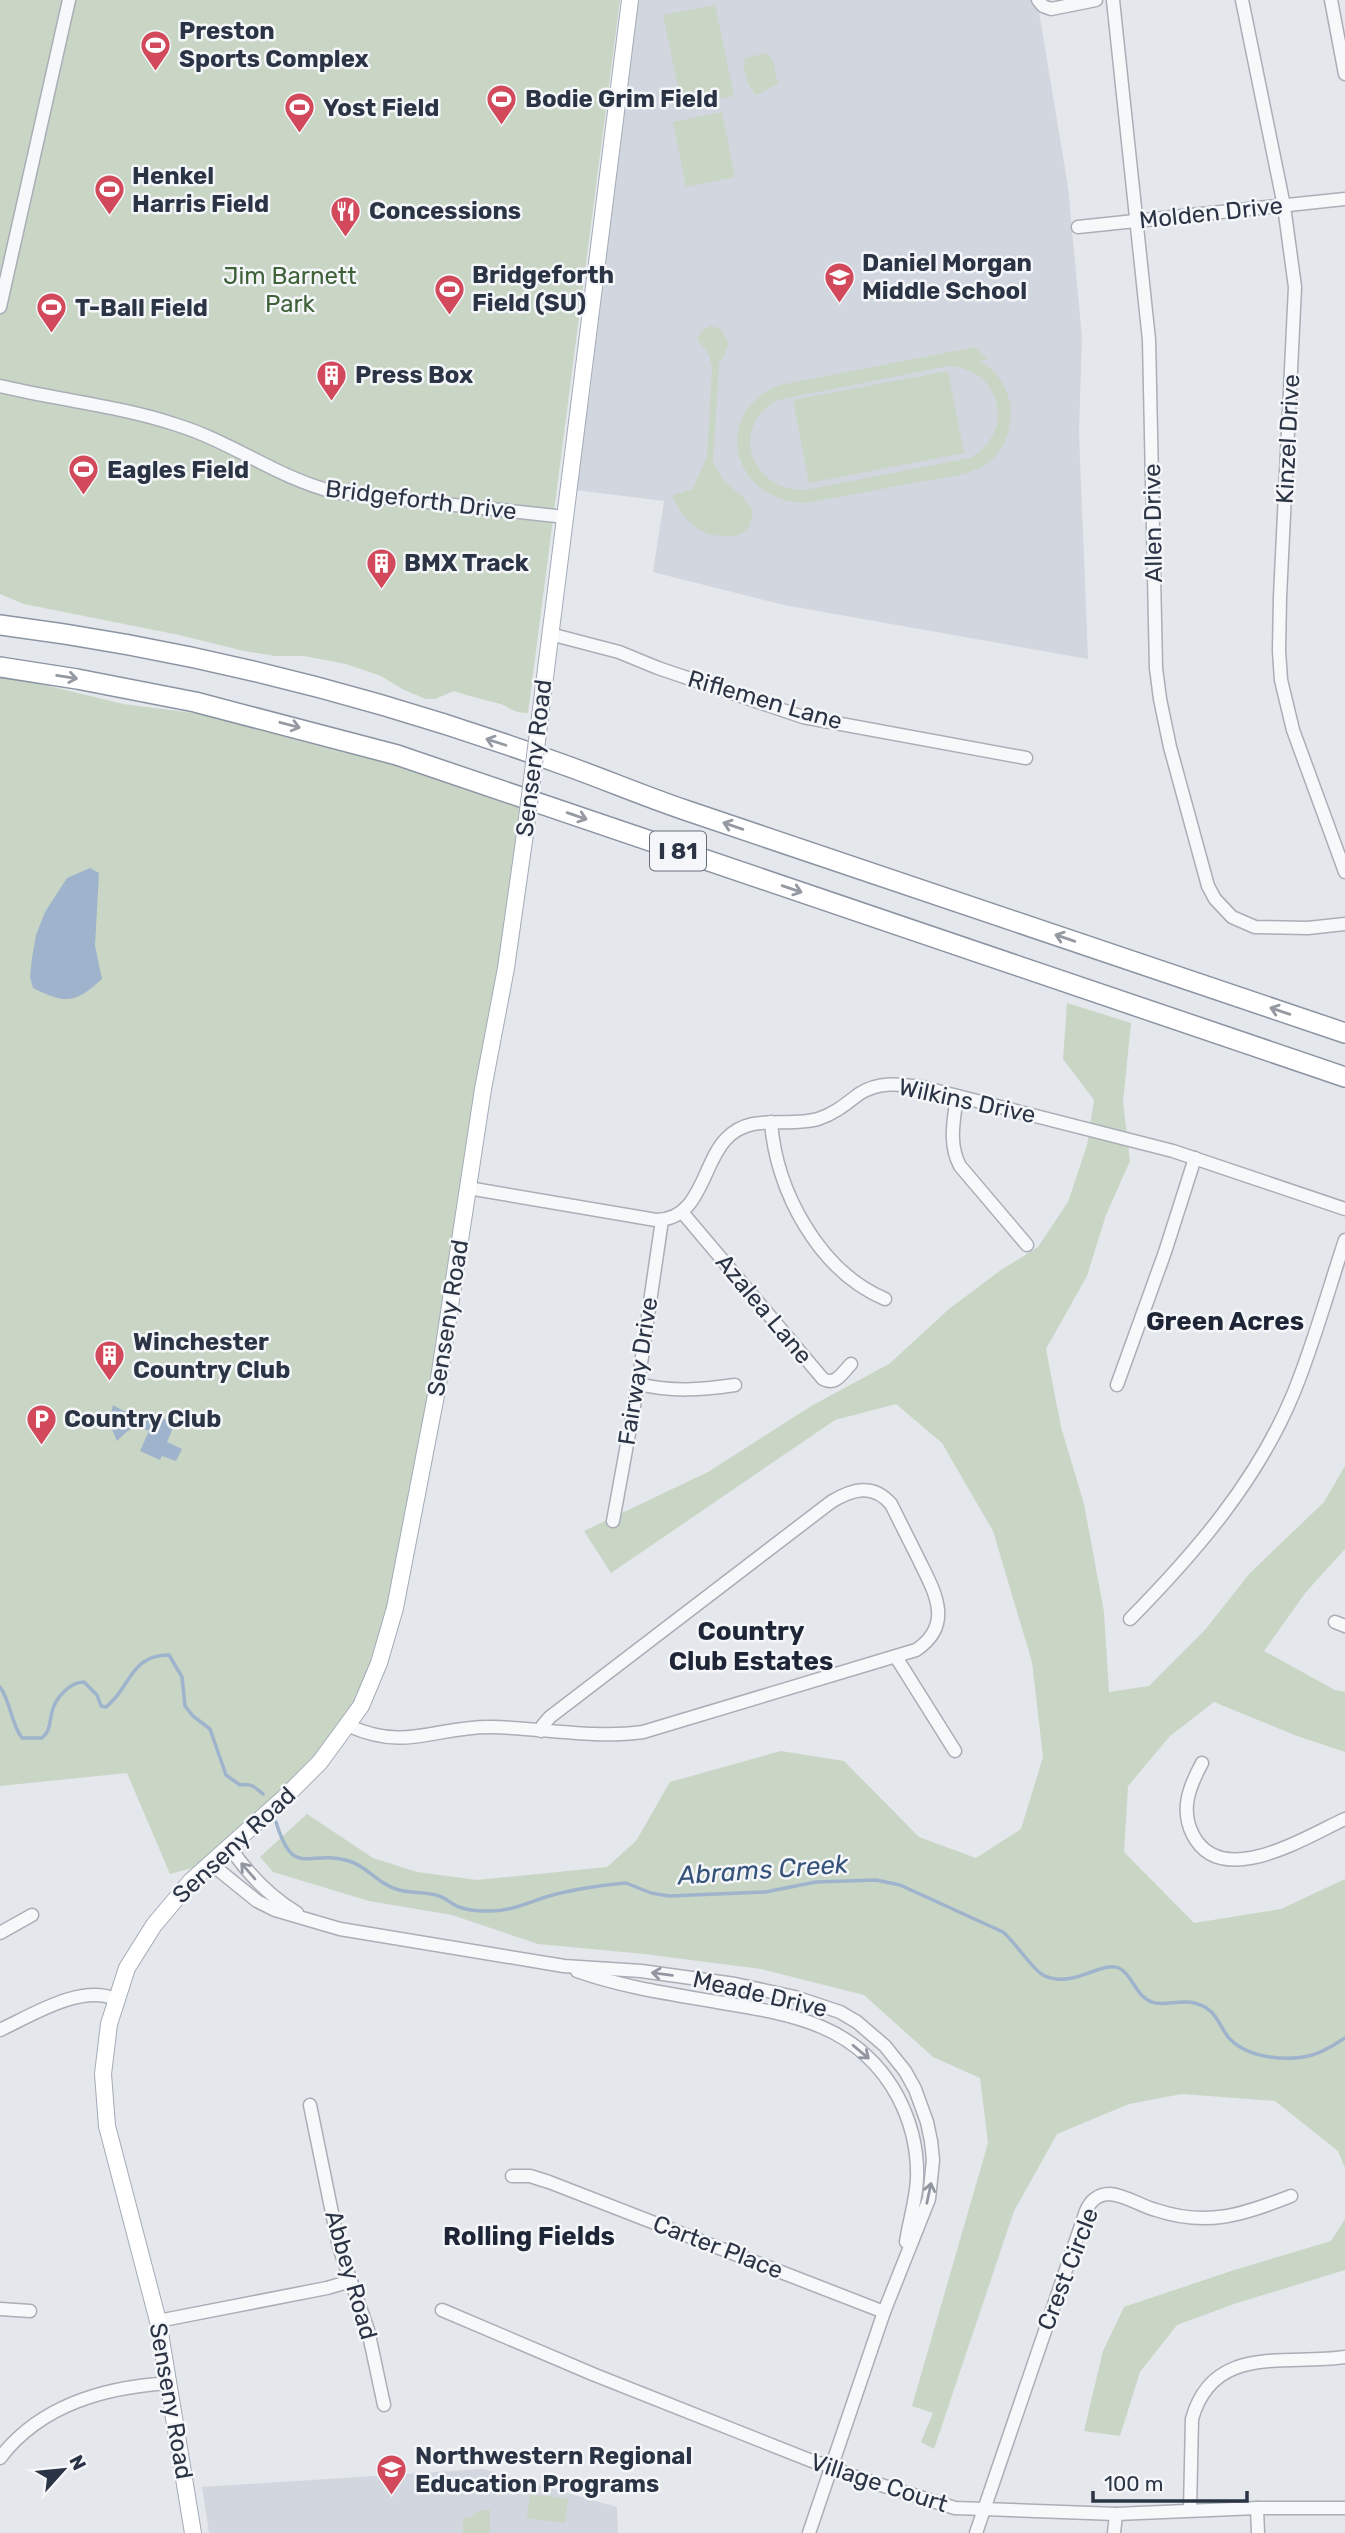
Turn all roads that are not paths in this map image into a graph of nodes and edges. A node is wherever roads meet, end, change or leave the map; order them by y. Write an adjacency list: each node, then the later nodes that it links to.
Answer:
1 (69, 0): 13 (street)
2 (629, 0): 15 (main road, Senseny Road)
3 (1096, 0): 7 (street)
4 (1113, 0): 11 (street, Allen Drive)
5 (1242, 0): 10 (street, Kinzel Drive)
6 (1331, 0): 8 (street)
7 (1043, 4)
8 (1344, 67)
9 (1345, 200): 10 (street, Molden Drive)
10 (1284, 206): 11 (street, Molden Drive); 20 (street, Kinzel Drive)
11 (1136, 221): 12 (street, Molden Drive); 21 (street, Allen Drive)
12 (1078, 227)
13 (0, 307)
14 (0, 386): 15 (street, Bridgeforth Drive)
15 (565, 517): 17 (main road, Senseny Road)
16 (0, 625): 22 (highway, I 81, one-way to 16)
17 (550, 634): 19 (street, Riflemen Lane); 27 (main road, Senseny Road, bridge)
18 (0, 667): 23 (highway, I 81, one-way to 23)
19 (1026, 758)
20 (1345, 872)
21 (1345, 924)
22 (1345, 1033)
23 (1345, 1077)
24 (957, 1096): 25 (street, Wilkins Drive); 26 (street, Wilkins Drive); 32 (street)
25 (771, 1122): 29 (street, Wilkins Drive); 33 (street)
26 (1195, 1158): 28 (street, Wilkins Drive); 37 (street)
27 (468, 1188): 30 (street); 41 (main road, Senseny Road)
28 (1345, 1209)
29 (682, 1212): 30 (street); 34 (street, Azalea Lane)
30 (662, 1220): 35 (street, Fairway Drive)
31 (1345, 1240): 39 (street)
32 (1027, 1245)
33 (885, 1299)
34 (851, 1364)
35 (638, 1384): 36 (street); 38 (street, Fairway Drive)
36 (735, 1385)
37 (1117, 1385)
38 (613, 1521)
39 (1130, 1619)
40 (896, 1657): 42 (street); 42 (street); 43 (street)
41 (349, 1726): 42 (street); 46 (main road, Senseny Road)
42 (541, 1731)
43 (955, 1751)
44 (1202, 1763): 45 (street)
45 (1345, 1819)
46 (229, 1846): 47 (main road, Senseny Road); 49 (street, Meade Drive, one-way to 46)
47 (210, 1863): 49 (street, Meade Drive); 52 (main road, Senseny Road)
48 (32, 1915): 50 (street)
49 (309, 1921): 51 (street, Meade Drive)
50 (0, 1933)
51 (564, 1966): 57 (street, Meade Drive, one-way to 57); 57 (street, Meade Drive, one-way to 51)
52 (115, 1999): 53 (street); 63 (main road, Senseny Road)
53 (0, 2030)
54 (310, 2105): 58 (street, Abbey Road)
55 (512, 2176): 62 (street, Carter Place)
56 (1291, 2196): 72 (street, Crest Circle)
57 (904, 2256): 62 (street, Meade Drive)
58 (351, 2281): 63 (street); 66 (street, Abbey Road)
59 (0, 2309): 61 (street)
60 (442, 2310): 68 (street, Village Court)
61 (30, 2311)
62 (884, 2312): 68 (street, Meade Drive)
63 (158, 2321): 65 (main road, Senseny Road)
64 (1345, 2357): 71 (street)
65 (169, 2383): 67 (street); 74 (main road, Senseny Road)
66 (384, 2405)
67 (1, 2454)
68 (831, 2465): 72 (street, Village Court); 75 (street, Meade Drive)
69 (1257, 2508): 70 (street, Village Court); 71 (street, Village Court); 78 (street)
70 (1345, 2508)
71 (1190, 2510): 73 (street, Village Court)
72 (984, 2511): 73 (street, Village Court); 76 (street, Crest Circle)
73 (1116, 2514): 77 (street)
74 (189, 2530)
75 (809, 2533)
76 (976, 2533)
77 (1114, 2533)
78 (1258, 2533)

